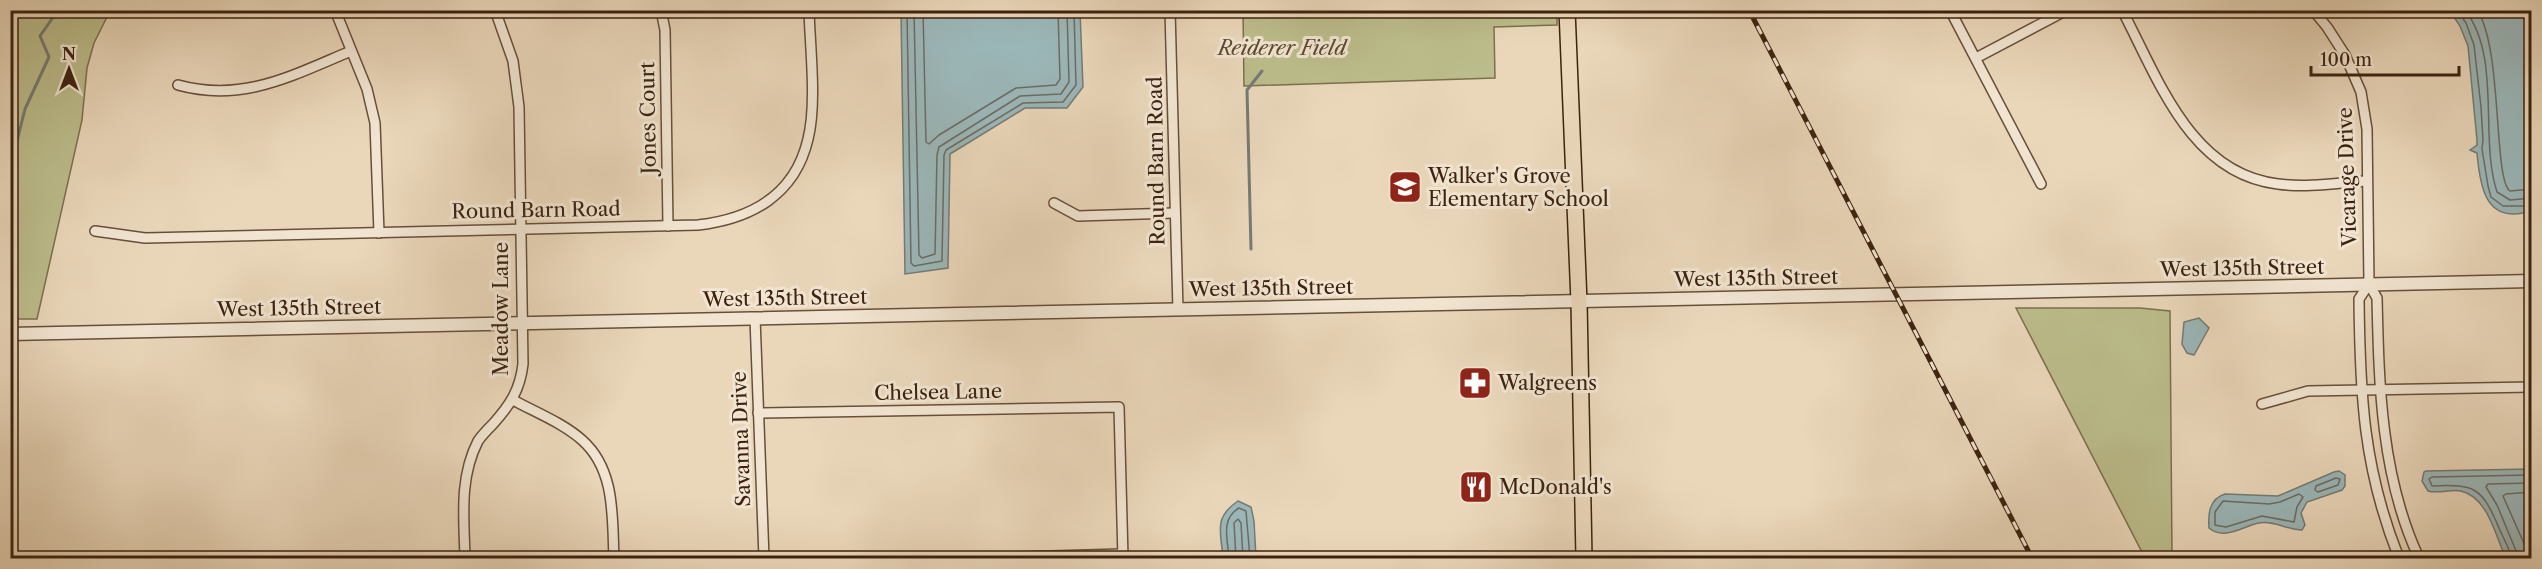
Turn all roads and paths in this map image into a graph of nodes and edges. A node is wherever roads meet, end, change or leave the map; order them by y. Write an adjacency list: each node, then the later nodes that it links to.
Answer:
1 (335, 10): 11 (street)
2 (495, 10): 19 (street, Meadow Lane)
3 (661, 10): 18 (street, Jones Court)
4 (809, 10): 18 (street, Round Barn Road)
5 (1170, 10): 17 (street, Round Barn Road)
6 (1567, 10): 24 (main road)
7 (1950, 10): 12 (street)
8 (2067, 10): 12 (street)
9 (2122, 10): 14 (street)
10 (2313, 10): 14 (street, Vicarage Drive)
11 (351, 51): 13 (street); 21 (street)
12 (1976, 58): 15 (street)
13 (178, 85)
14 (2366, 181): 23 (street, Vicarage Drive)
15 (2041, 184)
16 (1054, 203): 17 (street)
17 (1174, 213): 25 (street, Round Barn Road)
18 (668, 226): 19 (street, Round Barn Road)
19 (520, 228): 21 (street, Round Barn Road); 27 (street, Meadow Lane)
20 (95, 231): 21 (street, Round Barn Road)
21 (379, 232)
22 (2532, 281): 23 (street, West 135th Street)
23 (2370, 284): 24 (street, West 135th Street); 30 (street, Vicarage Drive); 31 (street, Vicarage Drive)
24 (1580, 302): 25 (street, West 135th Street); 44 (main road)
25 (1178, 310): 26 (street, West 135th Street)
26 (755, 318): 27 (street, West 135th Street); 34 (street, Savanna Drive)
27 (522, 323): 28 (street, West 135th Street); 32 (street, Meadow Lane)
28 (10, 334)
29 (2532, 387): 30 (street)
30 (2380, 390): 31 (street); 35 (street, Vicarage Drive)
31 (2361, 391): 33 (street); 36 (street, Vicarage Drive)
32 (513, 400): 40 (street, Meadow Lane); 41 (street)
33 (2262, 404)
34 (758, 413): 39 (street, Chelsea Lane); 42 (street, Savanna Drive)
35 (2392, 472): 36 (street); 37 (street, Vicarage Drive)
36 (2373, 477): 38 (street, Vicarage Drive)
37 (2412, 542): 38 (street); 46 (street, Vicarage Drive)
38 (2395, 548): 45 (street, Vicarage Drive)
39 (1123, 556): 43 (street)
40 (465, 558)
41 (614, 558)
42 (764, 558)
43 (984, 558)
44 (1584, 558)
45 (2399, 558)
46 (2419, 558)

